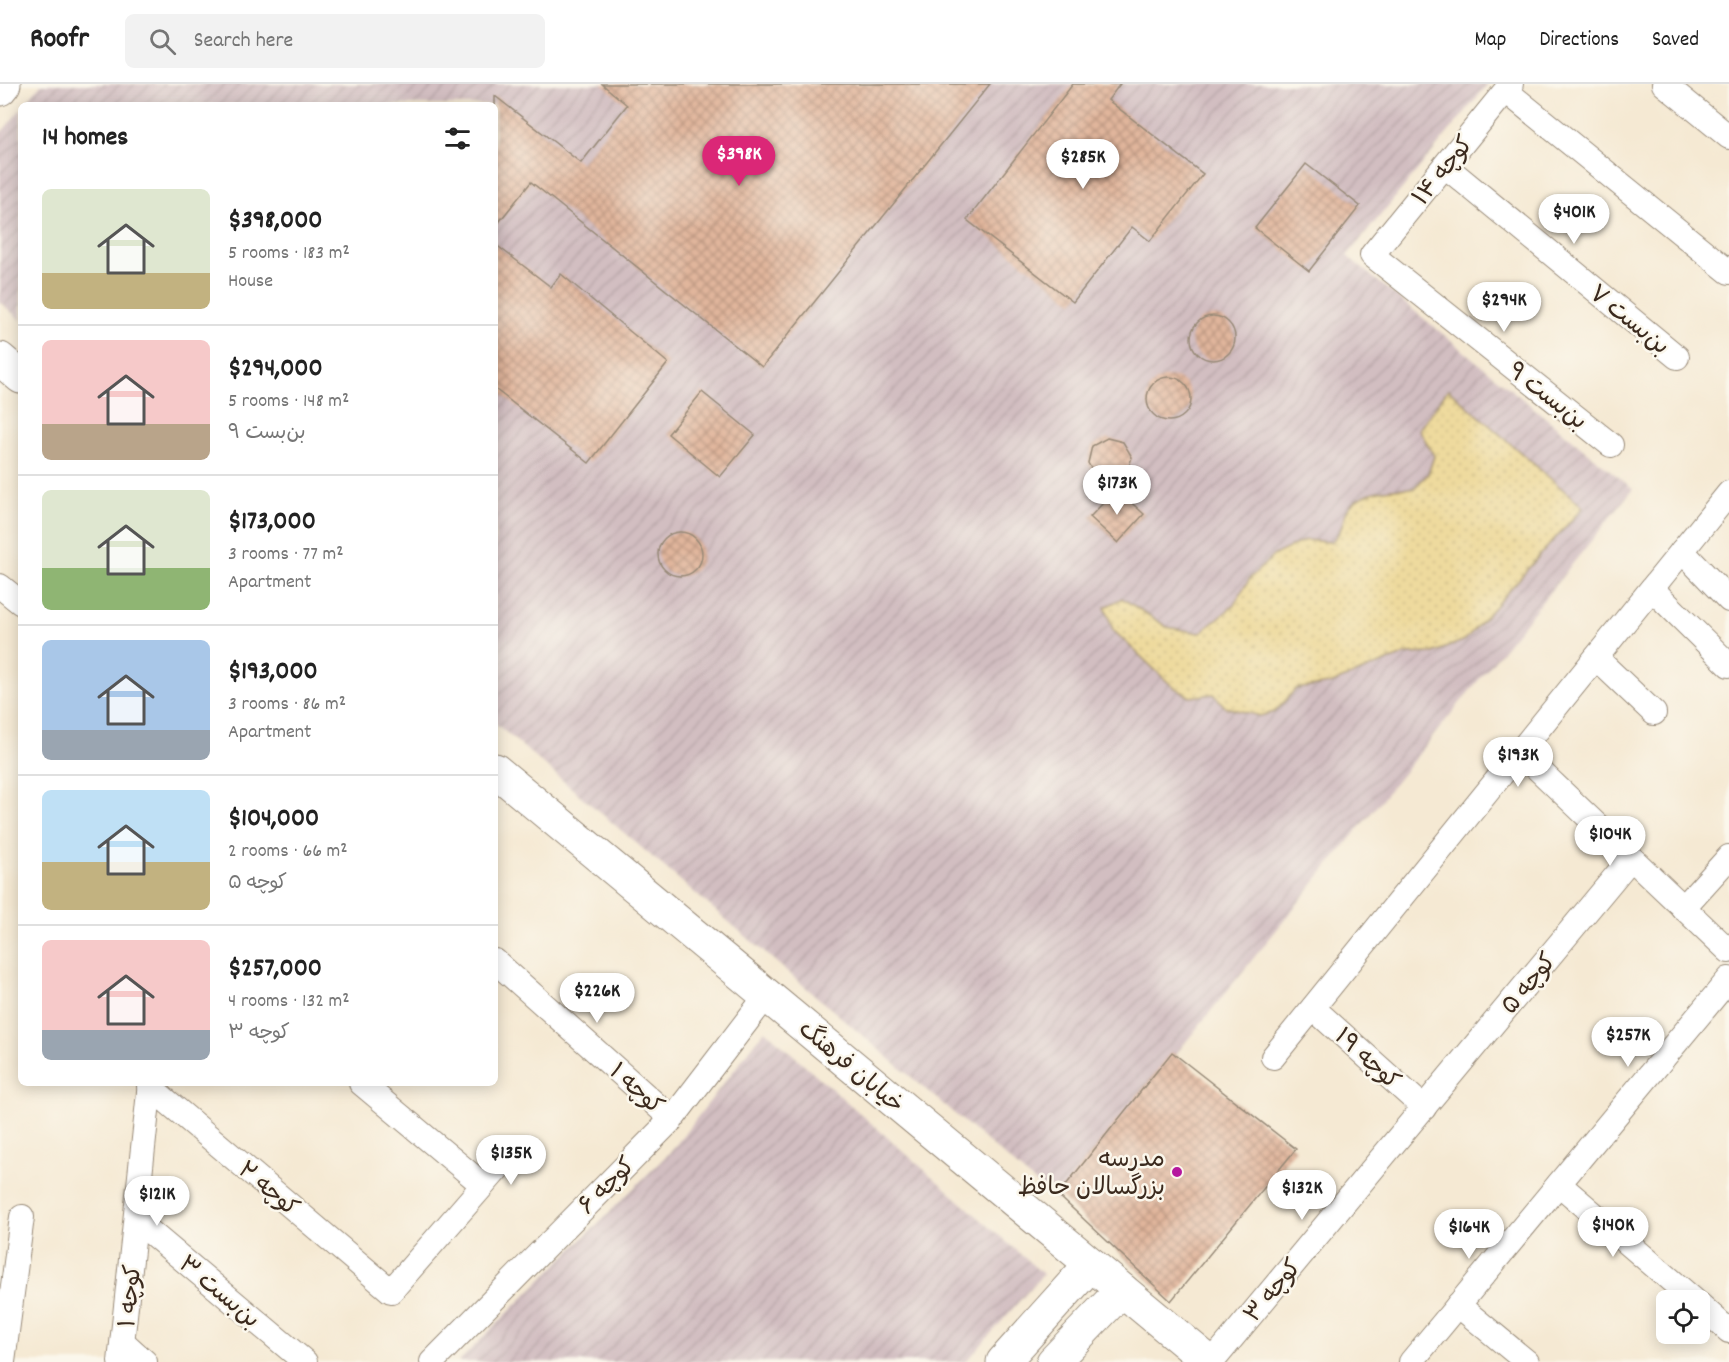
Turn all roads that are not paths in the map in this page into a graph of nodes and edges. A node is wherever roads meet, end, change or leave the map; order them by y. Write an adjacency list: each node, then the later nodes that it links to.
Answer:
1 (4, 84): 4 (street)
2 (1664, 84): 5 (street)
3 (1509, 88): 6 (street, کوچه ۱۴); 8 (street)
4 (0, 89)
5 (1729, 137)
6 (1444, 166): 7 (street, کوچه ۱۴); 9 (street, بن‌بست ۷)
7 (1372, 255): 12 (street, بن‌بست ۹)
8 (1729, 272)
9 (1677, 357)
10 (0, 359): 11 (street)
11 (18, 374)
12 (1611, 445)
13 (1729, 493): 14 (street)
14 (1682, 551): 16 (street); 17 (street)
15 (0, 586): 18 (street)
16 (1652, 589): 19 (street); 20 (street)
17 (1729, 600)
18 (18, 601)
19 (1596, 658): 21 (street); 22 (street)
20 (1729, 665)
21 (1654, 713)
22 (1520, 752): 25 (street); 31 (street)
23 (498, 772): 30 (street, خیابان فرهنگ)
24 (1729, 857): 26 (street)
25 (1631, 858): 26 (street); 36 (street, کوچه ۵)
26 (1683, 908): 27 (street)
27 (1729, 951)
28 (498, 964): 37 (street, کوچه ۱)
29 (1729, 979): 39 (street)
30 (767, 995): 37 (street, کوچه ۶); 43 (street, خیابان فرهنگ)
31 (1313, 1008): 32 (street); 36 (street, کوچه ۱۹)
32 (1273, 1057)
33 (150, 1086): 42 (street, کوچه ۱)
34 (151, 1086): 40 (street, کوچه ۲)
35 (365, 1086): 40 (street)
36 (1424, 1108): 57 (street, کوچه ۳)
37 (672, 1119): 55 (street, کوچه ۶)
38 (506, 1159): 40 (street)
39 (1558, 1184): 45 (street); 46 (street)
40 (483, 1185)
41 (22, 1217): 52 (street)
42 (136, 1220): 50 (street, کوچه ۱); 54 (street, بن‌بست ۳)
43 (1091, 1264): 44 (street, خیابان فرهنگ); 48 (street)
44 (1122, 1290): 51 (street); 57 (street, خیابان فرهنگ)
45 (1682, 1290)
46 (1458, 1305): 58 (street); 59 (street)
47 (1710, 1314): 49 (street)
48 (1041, 1321): 51 (street); 56 (street)
49 (1729, 1331)
50 (122, 1353): 53 (street)
51 (1061, 1354)
52 (3, 1362)
53 (145, 1362)
54 (304, 1362)
55 (432, 1362)
56 (1003, 1362)
57 (1210, 1362)
58 (1411, 1362)
59 (1527, 1362)

